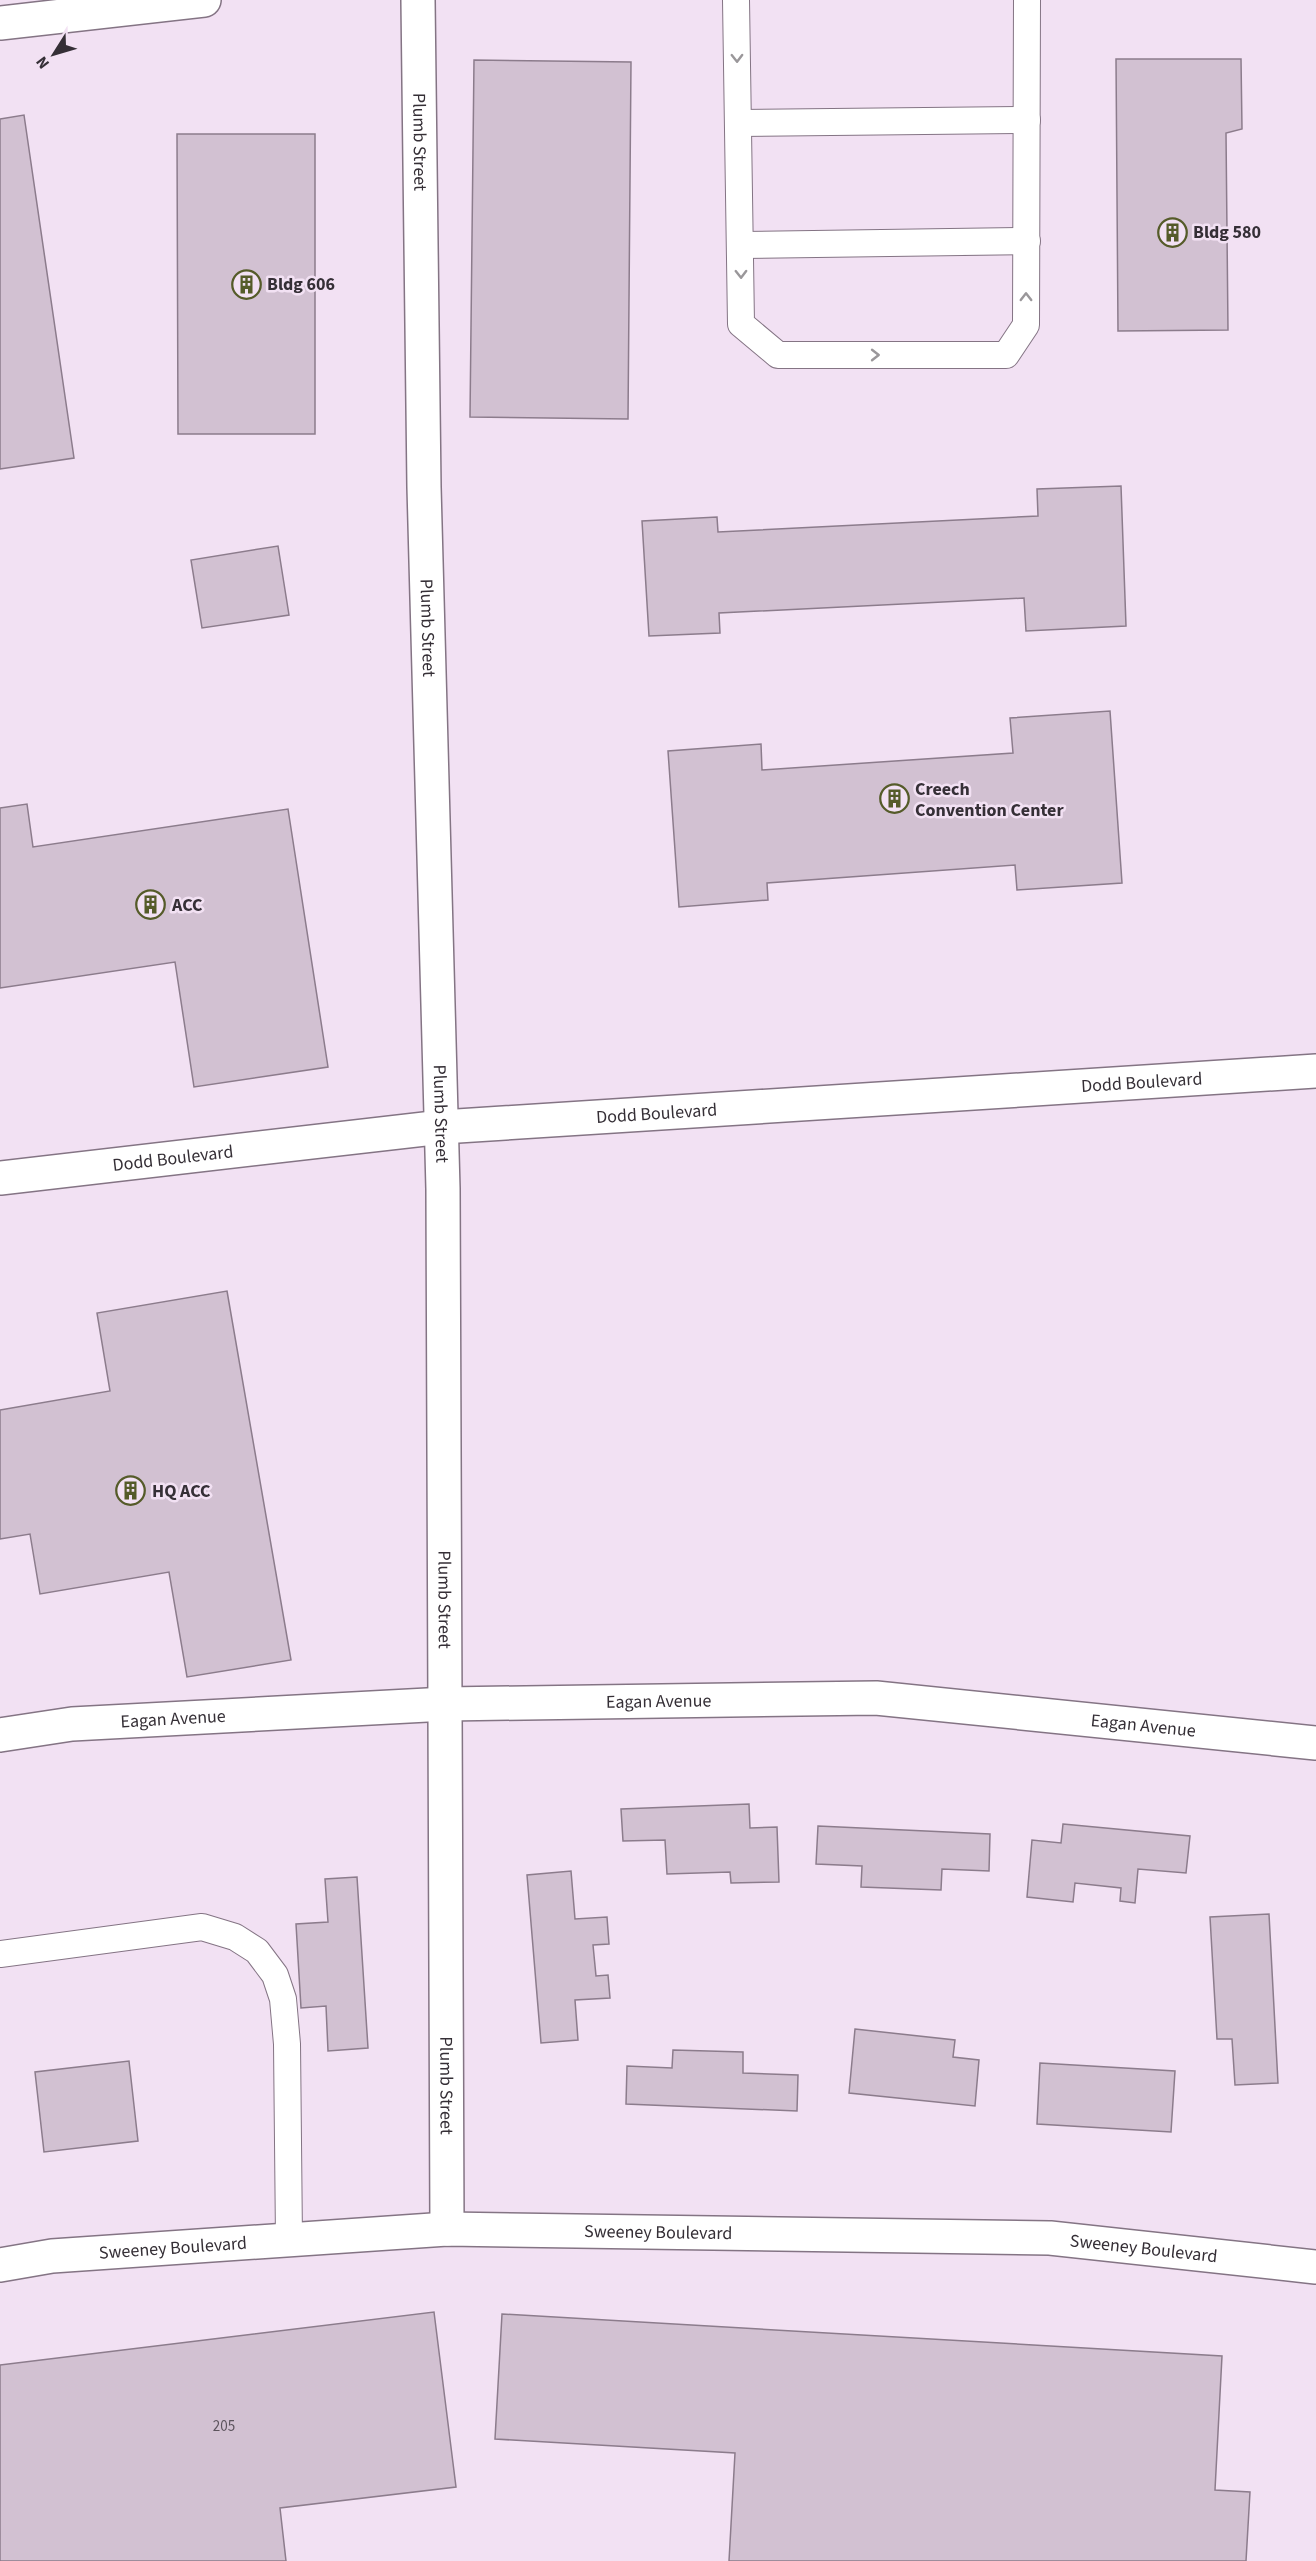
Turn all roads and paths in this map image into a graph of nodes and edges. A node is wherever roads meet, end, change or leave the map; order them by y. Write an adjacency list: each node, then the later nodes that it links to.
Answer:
1 (204, 0): 5 (street)
2 (417, 0): 11 (street, Plumb Street)
3 (736, 0): 7 (lane, one-way to 7)
4 (1027, 0): 6 (lane)
5 (0, 23)
6 (1027, 120): 7 (lane); 8 (lane)
7 (738, 123): 9 (lane)
8 (1027, 242): 9 (lane); 9 (lane, one-way to 8)
9 (740, 245)
10 (1316, 1071): 11 (street, Dodd Boulevard)
11 (442, 1127): 12 (street, Dodd Boulevard); 13 (street, Plumb Street)
12 (0, 1178)
13 (446, 1704): 14 (street, Eagan Avenue); 15 (street, Eagan Avenue); 17 (street, Plumb Street)
14 (0, 1735)
15 (1316, 1743)
16 (0, 1954): 18 (lane)
17 (447, 2229): 18 (street, Sweeney Boulevard); 20 (street, Sweeney Boulevard)
18 (289, 2240): 19 (street, Sweeney Boulevard)
19 (0, 2265)
20 (1316, 2266)

